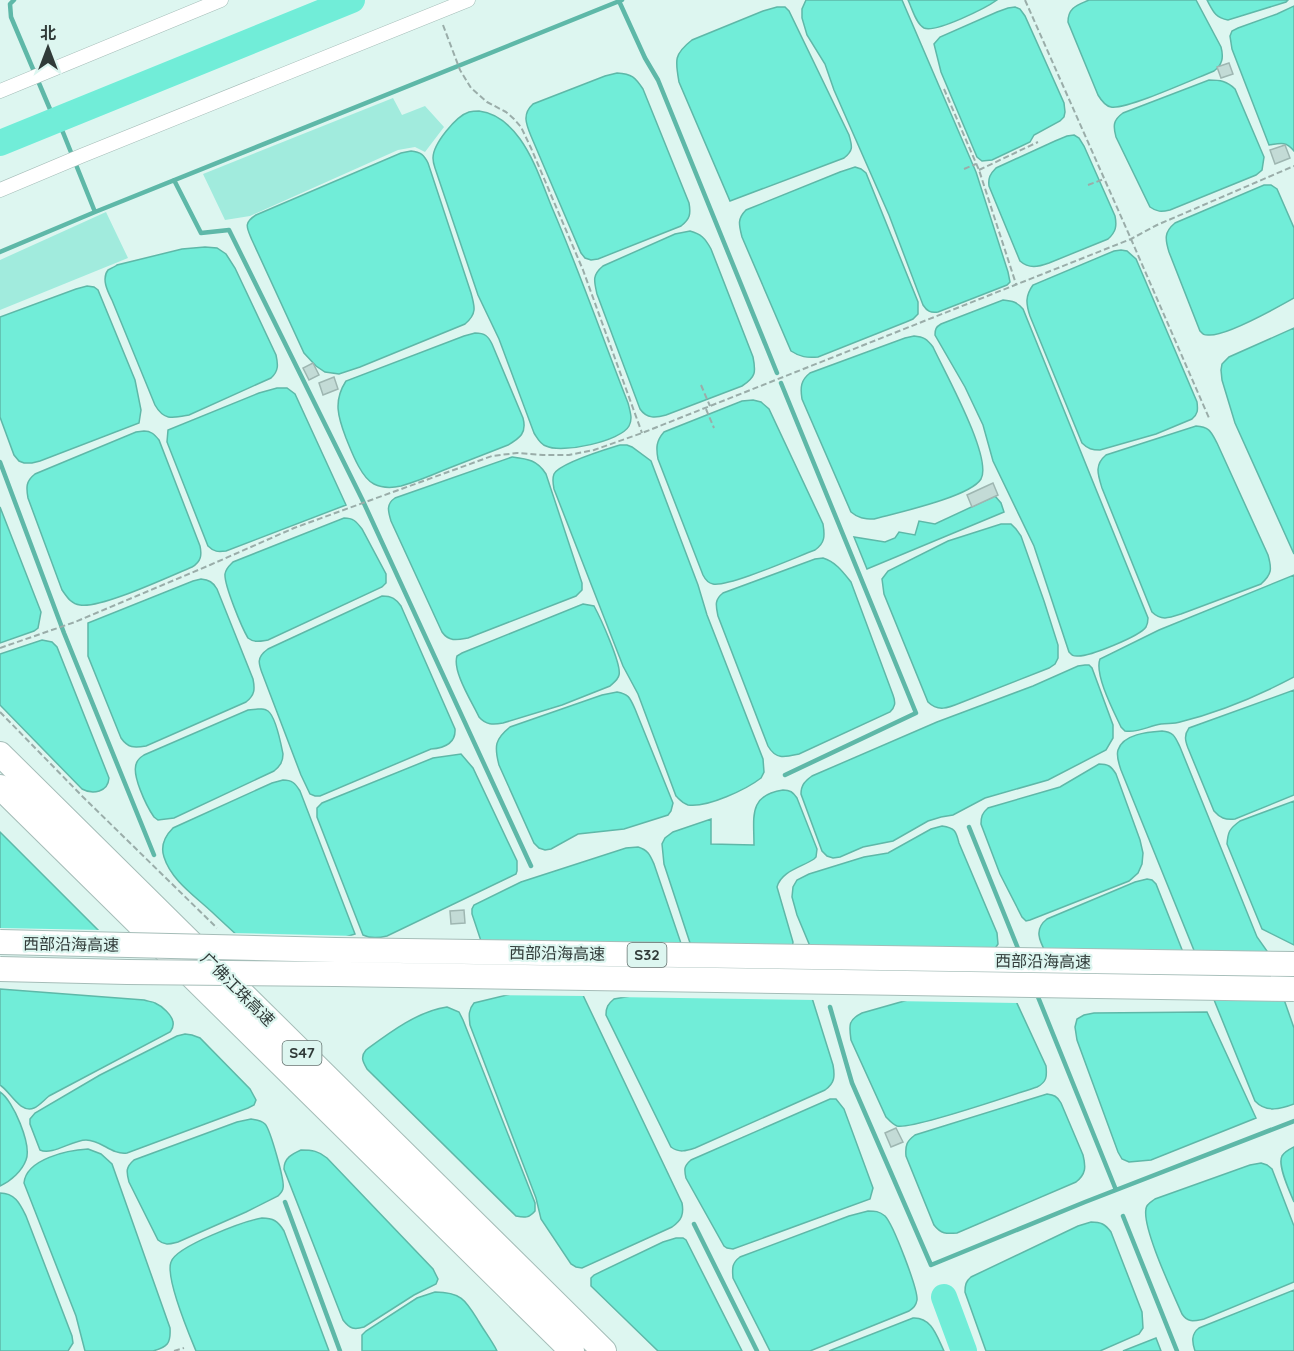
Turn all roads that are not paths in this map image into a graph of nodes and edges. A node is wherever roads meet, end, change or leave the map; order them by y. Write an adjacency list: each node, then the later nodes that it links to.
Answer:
1 (221, 0): 3 (street)
2 (468, 0): 4 (street)
3 (0, 91)
4 (0, 190)
5 (0, 754): 12 (highway, 广佛江珠高速 / S47)
6 (0, 787): 11 (highway, 广佛江珠高速 / S47)
7 (0, 942): 8 (highway, 西部沿海高速 / S32, bridge)
8 (1294, 964)
9 (0, 969): 10 (highway, 西部沿海高速 / S32, bridge)
10 (1294, 989)
11 (572, 1351)
12 (604, 1351)

